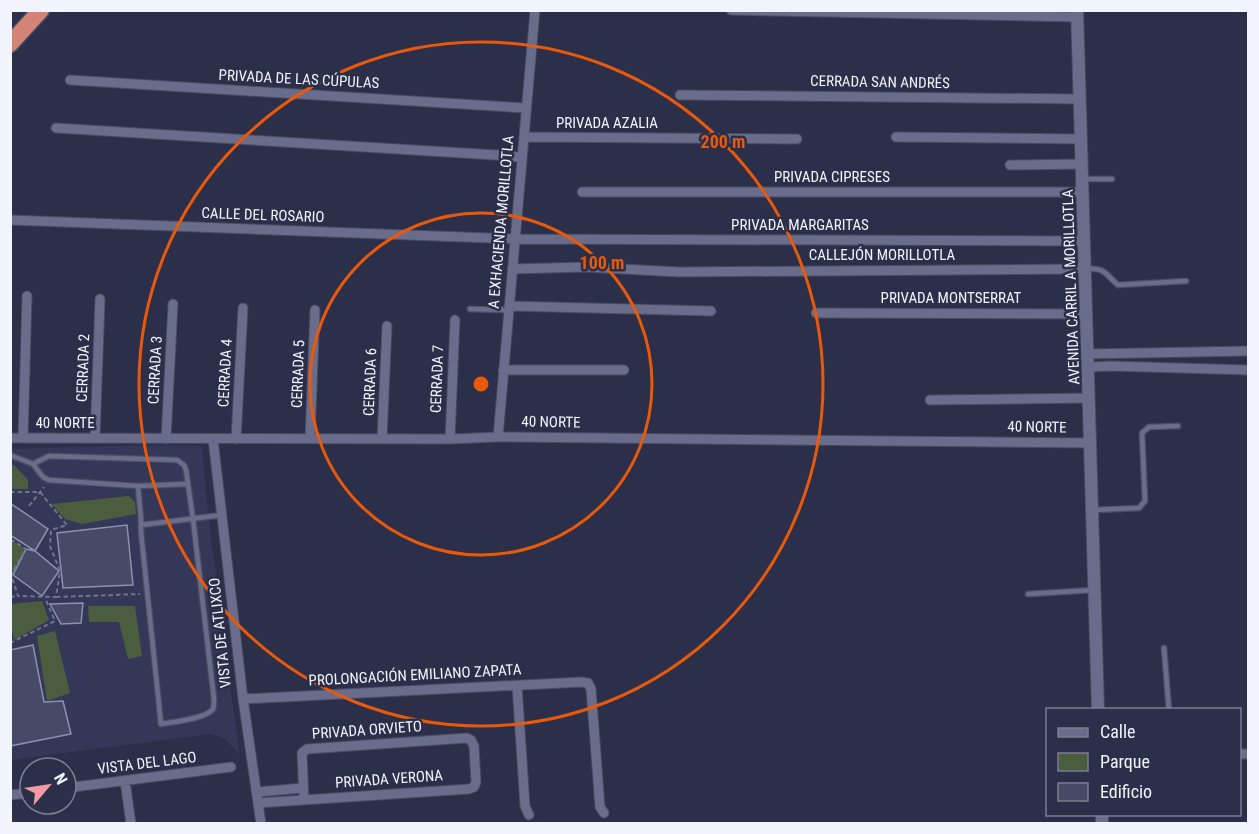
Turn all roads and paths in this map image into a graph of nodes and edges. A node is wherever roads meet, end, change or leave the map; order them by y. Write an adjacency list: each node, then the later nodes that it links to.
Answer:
1 (41, 10): 5 (highway)
2 (535, 10): 9 (street, A EXHACIENDA MORILLOTLA)
3 (731, 10): 4 (street)
4 (1077, 14): 8 (street, AVENIDA CARRIL A MORILLOTLA)
5 (10, 44)
6 (70, 80): 9 (street, PRIVADA DE LAS CÚPULAS)
7 (680, 95): 8 (street, CERRADA SAN ANDRÉS)
8 (1079, 99): 14 (street, AVENIDA CARRIL A MORILLOTLA)
9 (526, 108): 11 (street, A EXHACIENDA MORILLOTLA)
10 (56, 128): 15 (street)
11 (524, 137): 13 (street, PRIVADA AZALIA); 15 (street, A EXHACIENDA MORILLOTLA)
12 (896, 137): 14 (street)
13 (797, 139)
14 (1081, 139): 16 (street, AVENIDA CARRIL A MORILLOTLA)
15 (522, 158): 23 (street, A EXHACIENDA MORILLOTLA)
16 (1082, 164): 17 (street); 18 (street, AVENIDA CARRIL A MORILLOTLA)
17 (1010, 165)
18 (1082, 179): 19 (lane); 21 (street, AVENIDA CARRIL A MORILLOTLA)
19 (1112, 179)
20 (582, 192): 21 (street, PRIVADA CIPRESES)
21 (1083, 192): 24 (street, AVENIDA CARRIL A MORILLOTLA)
22 (10, 220): 23 (street, CALLE DEL ROSARIO)
23 (515, 239): 24 (street, PRIVADA MARGARITAS); 25 (street, A EXHACIENDA MORILLOTLA)
24 (1084, 241): 26 (street, AVENIDA CARRIL A MORILLOTLA)
25 (512, 269): 26 (street, CALLEJÓN MORILLOTLA); 32 (street, A EXHACIENDA MORILLOTLA)
26 (1085, 269): 27 (lane); 37 (street, AVENIDA CARRIL A MORILLOTLA)
27 (1186, 281)
28 (27, 296): 53 (street)
29 (100, 299): 54 (street, CERRADA 2)
30 (173, 304): 55 (street, CERRADA 3)
31 (243, 308): 57 (street, CERRADA 4)
32 (509, 308): 33 (lane); 35 (street); 45 (street, A EXHACIENDA MORILLOTLA)
33 (470, 309)
34 (315, 310): 58 (street, CERRADA 5)
35 (711, 311)
36 (816, 313): 37 (street, PRIVADA MONTSERRAT)
37 (1086, 314): 42 (street, AVENIDA CARRIL A MORILLOTLA)
38 (455, 320): 60 (street, CERRADA 7)
39 (387, 326): 59 (street, CERRADA 6)
40 (1248, 351): 41 (street)
41 (1128, 353): 42 (street); 43 (street)
42 (1088, 354): 44 (street, AVENIDA CARRIL A MORILLOTLA)
43 (1130, 366): 44 (street); 47 (street)
44 (1088, 367): 48 (street, AVENIDA CARRIL A MORILLOTLA)
45 (503, 370): 46 (street); 51 (street, A EXHACIENDA MORILLOTLA)
46 (624, 370)
47 (1248, 370)
48 (1089, 398): 49 (street); 61 (street, AVENIDA CARRIL A MORILLOTLA)
49 (930, 400)
50 (1178, 426): 70 (lane)
51 (498, 437): 60 (street, 40 NORTE); 61 (street, 40 NORTE)
52 (10, 438): 53 (street, 40 NORTE)
53 (23, 438): 54 (street, 40 NORTE)
54 (95, 438): 55 (street, 40 NORTE)
55 (166, 439): 56 (street, 40 NORTE)
56 (213, 439): 57 (street, 40 NORTE); 71 (street, VISTA DE ATLIXCO)
57 (236, 439): 58 (street, 40 NORTE)
58 (310, 439): 59 (street, 40 NORTE)
59 (382, 439): 60 (street, 40 NORTE)
60 (450, 439)
61 (1091, 443): 70 (street, AVENIDA CARRIL A MORILLOTLA)
62 (10, 454): 63 (lane)
63 (33, 464): 64 (lane); 65 (lane)
64 (49, 480): 66 (lane); 68 (path)
65 (188, 484): 66 (lane); 72 (lane)
66 (138, 486): 73 (lane)
67 (10, 492): 68 (path)
68 (40, 492): 69 (path); 82 (path)
69 (28, 506)
70 (1092, 510): 76 (street, AVENIDA CARRIL A MORILLOTLA)
71 (222, 515): 72 (lane); 86 (street, VISTA DE ATLIXCO)
72 (193, 519): 73 (lane); 77 (lane)
73 (141, 525): 77 (lane)
74 (10, 538): 75 (path)
75 (11, 574): 79 (path)
76 (1094, 590): 78 (lane); 87 (street, AVENIDA CARRIL A MORILLOTLA)
77 (147, 593): 82 (path)
78 (1028, 594)
79 (18, 596): 80 (path); 81 (path)
80 (10, 597)
81 (44, 597): 82 (path); 83 (path)
82 (56, 597)
83 (10, 643)
84 (1164, 648): 88 (lane)
85 (517, 685): 86 (street, PROLONGACIÓN EMILIANO ZAPATA); 97 (street, PROLONGACIÓN EMILIANO ZAPATA); 98 (street)
86 (243, 699): 94 (street, VISTA DE ATLIXCO)
87 (1098, 708)
88 (1169, 708)
89 (471, 740): 93 (street, PRIVADA ORVIETO); 95 (street, PRIVADA VERONA)
90 (231, 767): 91 (street, VISTA DEL LAGO)
91 (125, 781): 92 (street, VISTA DEL LAGO); 99 (street)
92 (78, 787)
93 (303, 788): 94 (street); 95 (street, PRIVADA ORVIETO)
94 (257, 792): 96 (street, VISTA DE ATLIXCO)
95 (304, 800): 96 (street, PRIVADA VERONA)
96 (258, 803): 100 (street, VISTA DE ATLIXCO)
97 (604, 813)
98 (529, 815)
99 (131, 824)
100 (261, 824)

